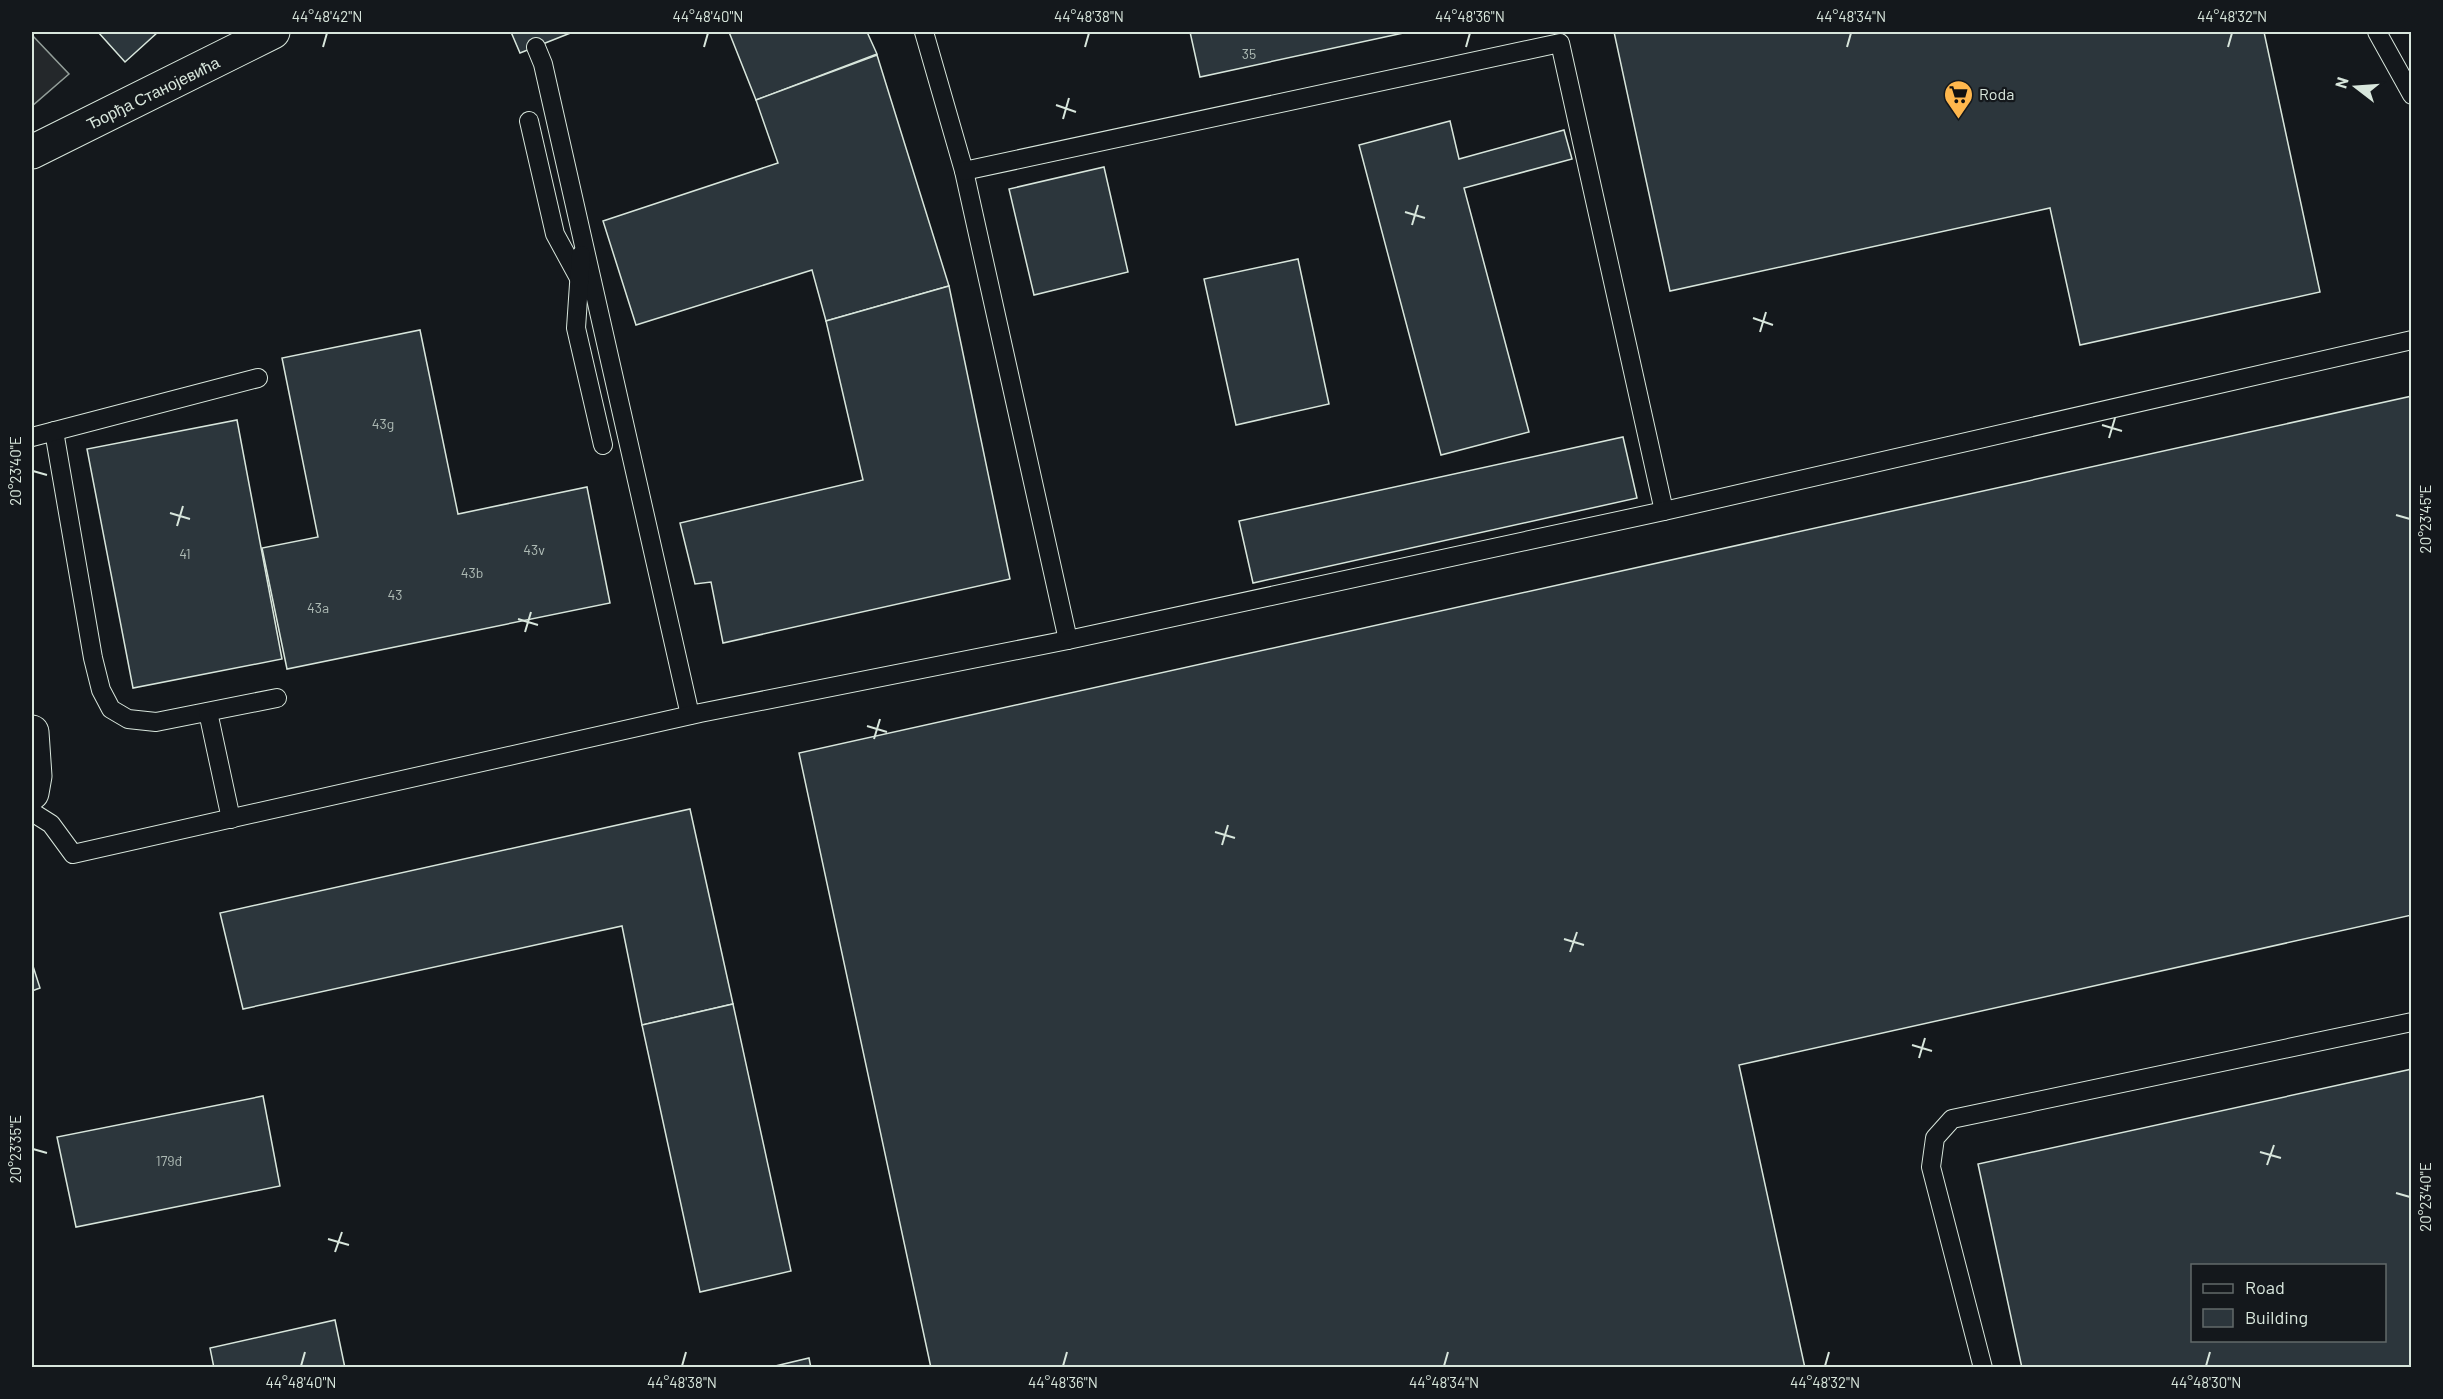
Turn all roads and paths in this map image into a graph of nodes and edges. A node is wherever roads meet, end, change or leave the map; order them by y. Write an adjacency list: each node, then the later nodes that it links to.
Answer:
1 (273, 32): 7 (street, Ђорђа Станојевића)
2 (924, 32): 8 (lane)
3 (2377, 32): 5 (lane)
4 (536, 47): 9 (lane)
5 (2412, 95)
6 (529, 121): 10 (lane)
7 (32, 152)
8 (964, 171): 17 (lane); 18 (lane)
9 (582, 237): 10 (lane); 11 (lane)
10 (579, 279): 11 (lane); 16 (lane)
11 (600, 315): 21 (lane)
12 (2412, 340): 17 (lane)
13 (258, 378): 14 (lane)
14 (54, 431): 15 (lane); 20 (lane)
15 (32, 437)
16 (603, 445)
17 (1664, 511): 18 (lane)
18 (1068, 640): 21 (lane)
19 (277, 698): 20 (lane)
20 (208, 712): 25 (lane)
21 (690, 715): 25 (lane)
22 (32, 732): 23 (street)
23 (32, 793)
24 (32, 812): 25 (lane)
25 (231, 819)
26 (2412, 1022): 27 (lane)
27 (1983, 1368)

